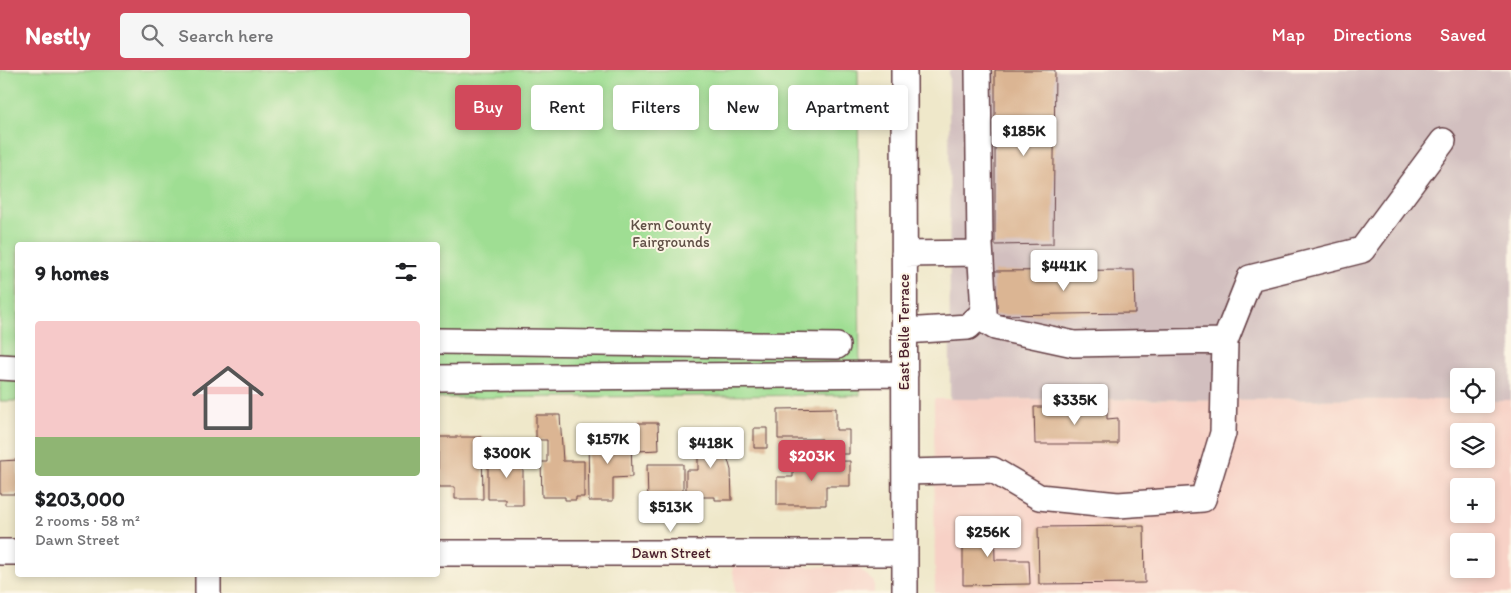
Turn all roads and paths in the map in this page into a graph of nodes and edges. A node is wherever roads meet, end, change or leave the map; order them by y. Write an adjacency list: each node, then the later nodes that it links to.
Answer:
1 (904, 70): 5 (street, East Belle Terrace)
2 (978, 70): 4 (street)
3 (1443, 142): 9 (street)
4 (980, 253): 5 (street); 6 (street)
5 (904, 254): 7 (street, East Belle Terrace)
6 (978, 317): 7 (street); 9 (street)
7 (904, 331): 13 (street, East Belle Terrace)
8 (440, 341): 10 (street)
9 (1226, 341): 15 (street)
10 (837, 346)
11 (0, 368): 12 (street)
12 (15, 368)
13 (905, 374): 14 (street); 15 (street, East Belle Terrace)
14 (440, 378)
15 (905, 472): 19 (street, East Belle Terrace)
16 (0, 552): 17 (street)
17 (15, 552)
18 (440, 553): 19 (street, Dawn Street)
19 (905, 554): 22 (street, East Belle Terrace)
20 (208, 577): 21 (street)
21 (208, 593)
22 (905, 593)

